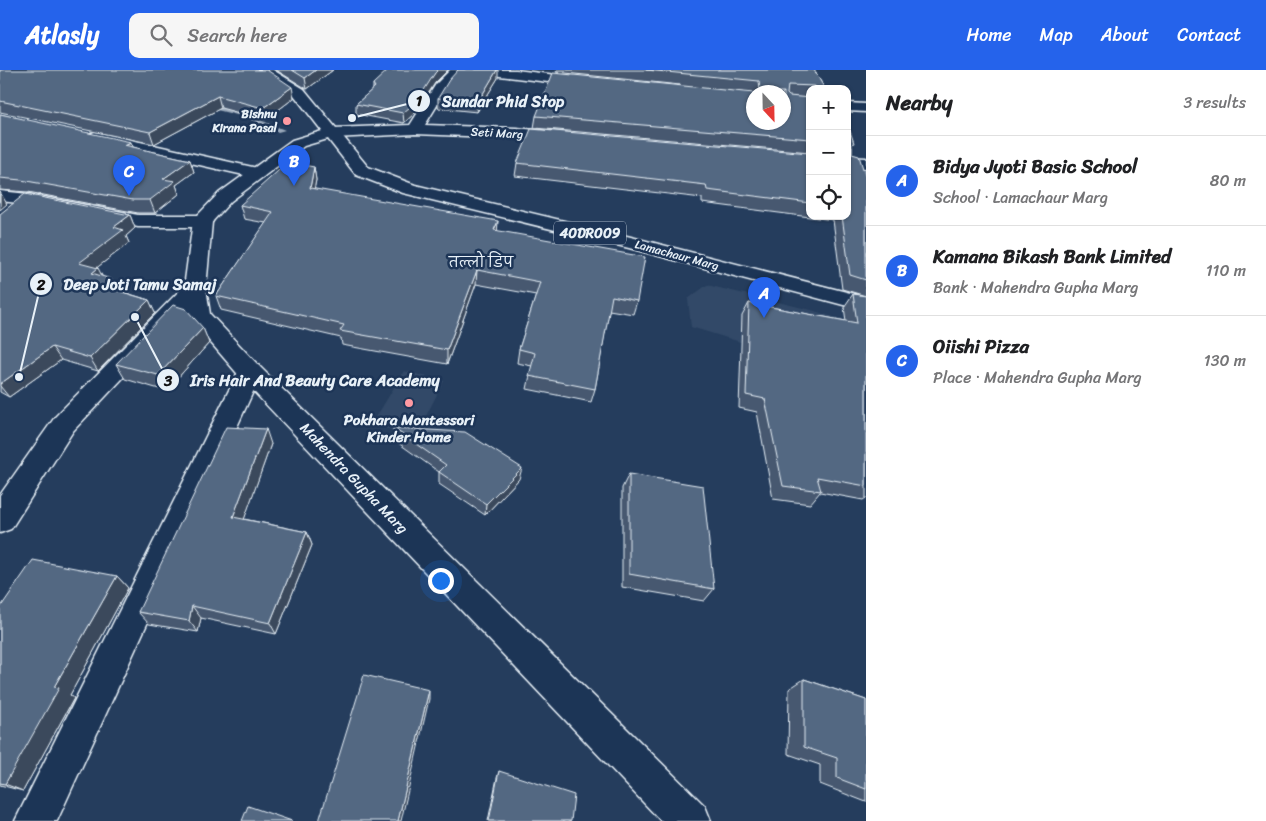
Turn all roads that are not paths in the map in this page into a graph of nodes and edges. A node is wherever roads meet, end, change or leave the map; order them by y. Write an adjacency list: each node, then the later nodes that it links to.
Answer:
1 (263, 70): 8 (street, Lamachaur Marg)
2 (458, 70): 7 (street)
3 (483, 70): 4 (street)
4 (598, 84)
5 (851, 107): 6 (street)
6 (866, 108)
7 (414, 130): 8 (street, Seti Marg); 10 (street, Seti Marg)
8 (332, 132): 13 (street); 19 (street, Lamachaur Marg / 40DR009)
9 (83, 134): 13 (street)
10 (584, 139)
11 (851, 162): 12 (street)
12 (866, 164)
13 (257, 173): 17 (street)
14 (0, 196): 15 (street)
15 (28, 199): 16 (street); 17 (street)
16 (7, 216)
17 (203, 221): 18 (street, Mahendra Gupha Marg)
18 (195, 288): 20 (street, Mahendra Gupha Marg); 21 (street)
19 (866, 304)
20 (250, 372): 22 (street); 23 (street, Mahendra Gupha Marg)
21 (0, 520)
22 (36, 821)
23 (690, 821)

